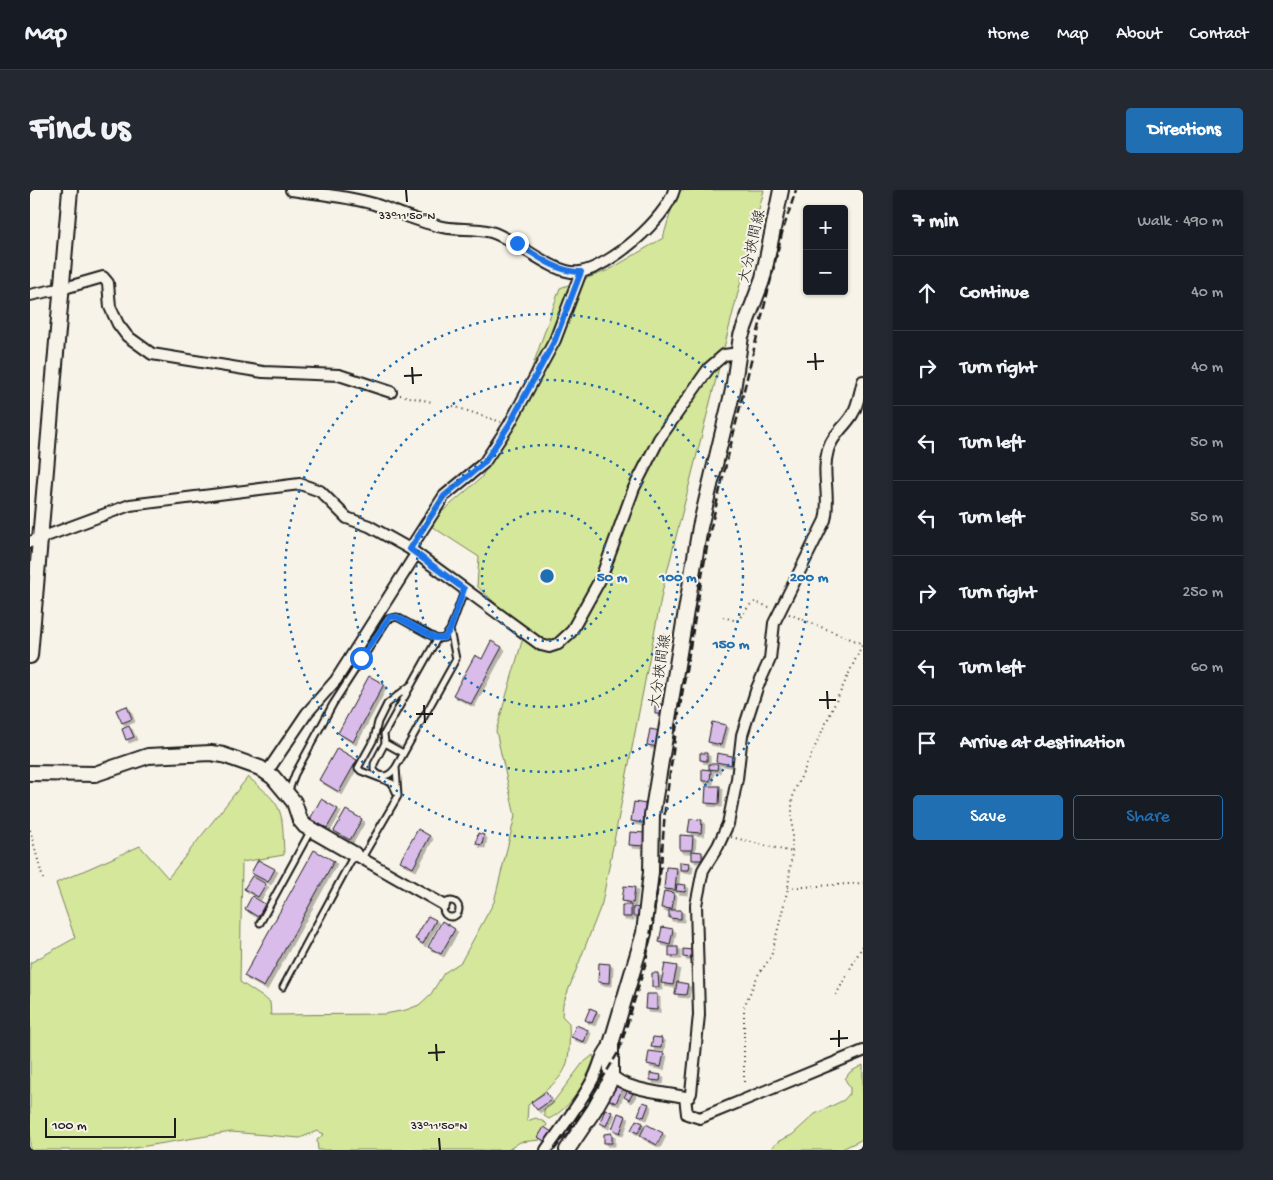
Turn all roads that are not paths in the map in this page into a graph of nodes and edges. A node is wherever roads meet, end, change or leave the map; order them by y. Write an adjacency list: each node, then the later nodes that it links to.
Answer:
1 (70, 190): 6 (main road)
2 (291, 190): 5 (street)
3 (674, 190): 5 (street)
4 (781, 190): 8 (main road, 大分挾間線)
5 (581, 272): 12 (street)
6 (61, 289): 7 (street); 10 (street); 11 (main road)
7 (30, 295)
8 (739, 353): 13 (street); 30 (main road, 大分挾間線)
9 (863, 381): 33 (street)
10 (391, 392)
11 (35, 541): 12 (street); 16 (main road)
12 (413, 552): 13 (street); 21 (street)
13 (464, 589): 14 (lane)
14 (450, 630): 15 (lane); 19 (lane)
15 (437, 639): 17 (lane); 23 (lane)
16 (30, 656)
17 (412, 684): 18 (lane); 24 (lane)
18 (385, 742): 19 (lane); 20 (lane)
19 (403, 753): 20 (lane)
20 (396, 767): 24 (lane)
21 (267, 772): 22 (main road); 23 (main road)
22 (30, 773)
23 (288, 794): 25 (main road)
24 (397, 798): 26 (lane)
25 (311, 830): 26 (main road); 28 (lane)
26 (358, 856): 27 (street); 29 (lane)
27 (444, 905)
28 (260, 923)
29 (283, 987)
30 (611, 1044): 32 (main road, 大分挾間線); 34 (street)
31 (863, 1051): 33 (street)
32 (612, 1073): 33 (street); 35 (main road, 大分挾間線)
33 (685, 1097)
34 (546, 1150)
35 (566, 1150)

